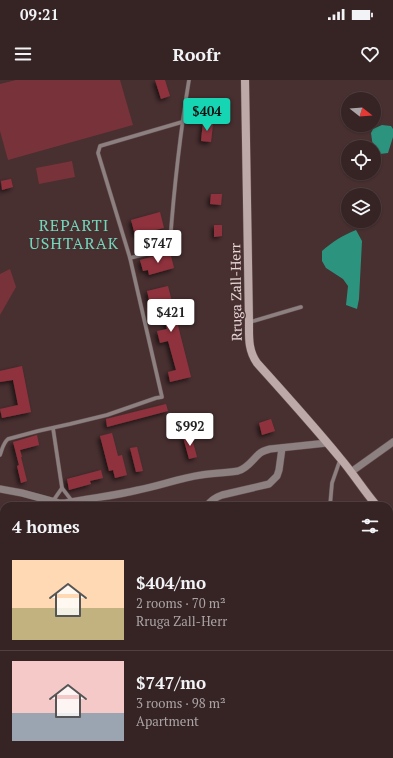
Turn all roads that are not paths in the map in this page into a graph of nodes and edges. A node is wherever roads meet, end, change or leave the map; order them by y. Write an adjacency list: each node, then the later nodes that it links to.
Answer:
1 (188, 80): 3 (lane)
2 (245, 80): 6 (main road, Rruga Zall-Herr)
3 (182, 122): 4 (lane); 4 (lane)
4 (130, 258): 7 (lane)
5 (301, 307): 6 (lane)
6 (249, 322): 9 (main road, Rruga Zall-Herr)
7 (53, 428): 11 (lane); 14 (lane)
8 (393, 442): 13 (street)
9 (327, 443): 10 (street); 12 (main road, Rruga Zall-Herr)
10 (282, 448): 16 (street); 20 (street)
11 (0, 455)
12 (341, 459): 13 (main road, Rruga Zall-Herr); 21 (lane)
13 (351, 472): 22 (main road, Rruga Zall-Herr)
14 (62, 488): 16 (lane); 18 (lane)
15 (0, 489): 17 (street)
16 (72, 501): 19 (street)
17 (47, 502)
18 (53, 502)
19 (66, 502)
20 (209, 502)
21 (330, 502)
22 (374, 502)

